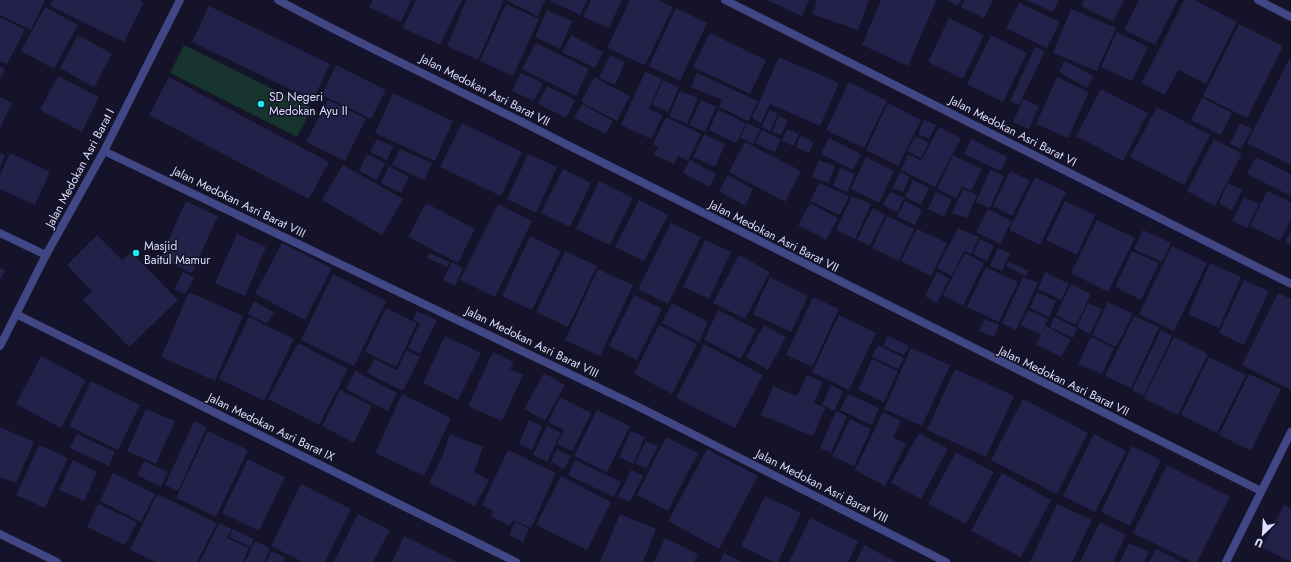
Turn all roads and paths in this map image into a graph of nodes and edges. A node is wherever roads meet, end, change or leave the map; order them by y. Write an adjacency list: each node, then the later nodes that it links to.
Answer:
1 (180, 0): 6 (street, Jalan Medokan Asri Barat I)
2 (278, 0): 13 (street, Jalan Medokan Asri Barat VII)
3 (724, 0): 9 (street, Jalan Medokan Asri Barat VI)
4 (1258, 0): 5 (street)
5 (1291, 17)
6 (104, 151): 8 (street, Jalan Medokan Asri Barat I); 17 (street, Jalan Medokan Asri Barat VIII)
7 (0, 233): 8 (street)
8 (46, 255): 10 (street, Jalan Medokan Asri Barat I)
9 (1291, 284)
10 (16, 314): 11 (street, Jalan Medokan Asri Barat I); 16 (street, Jalan Medokan Asri Barat IX)
11 (0, 346)
12 (1291, 432): 13 (street)
13 (1261, 491): 18 (street)
14 (0, 534): 15 (street)
15 (57, 562)
16 (516, 562)
17 (946, 562)
18 (1226, 562)

